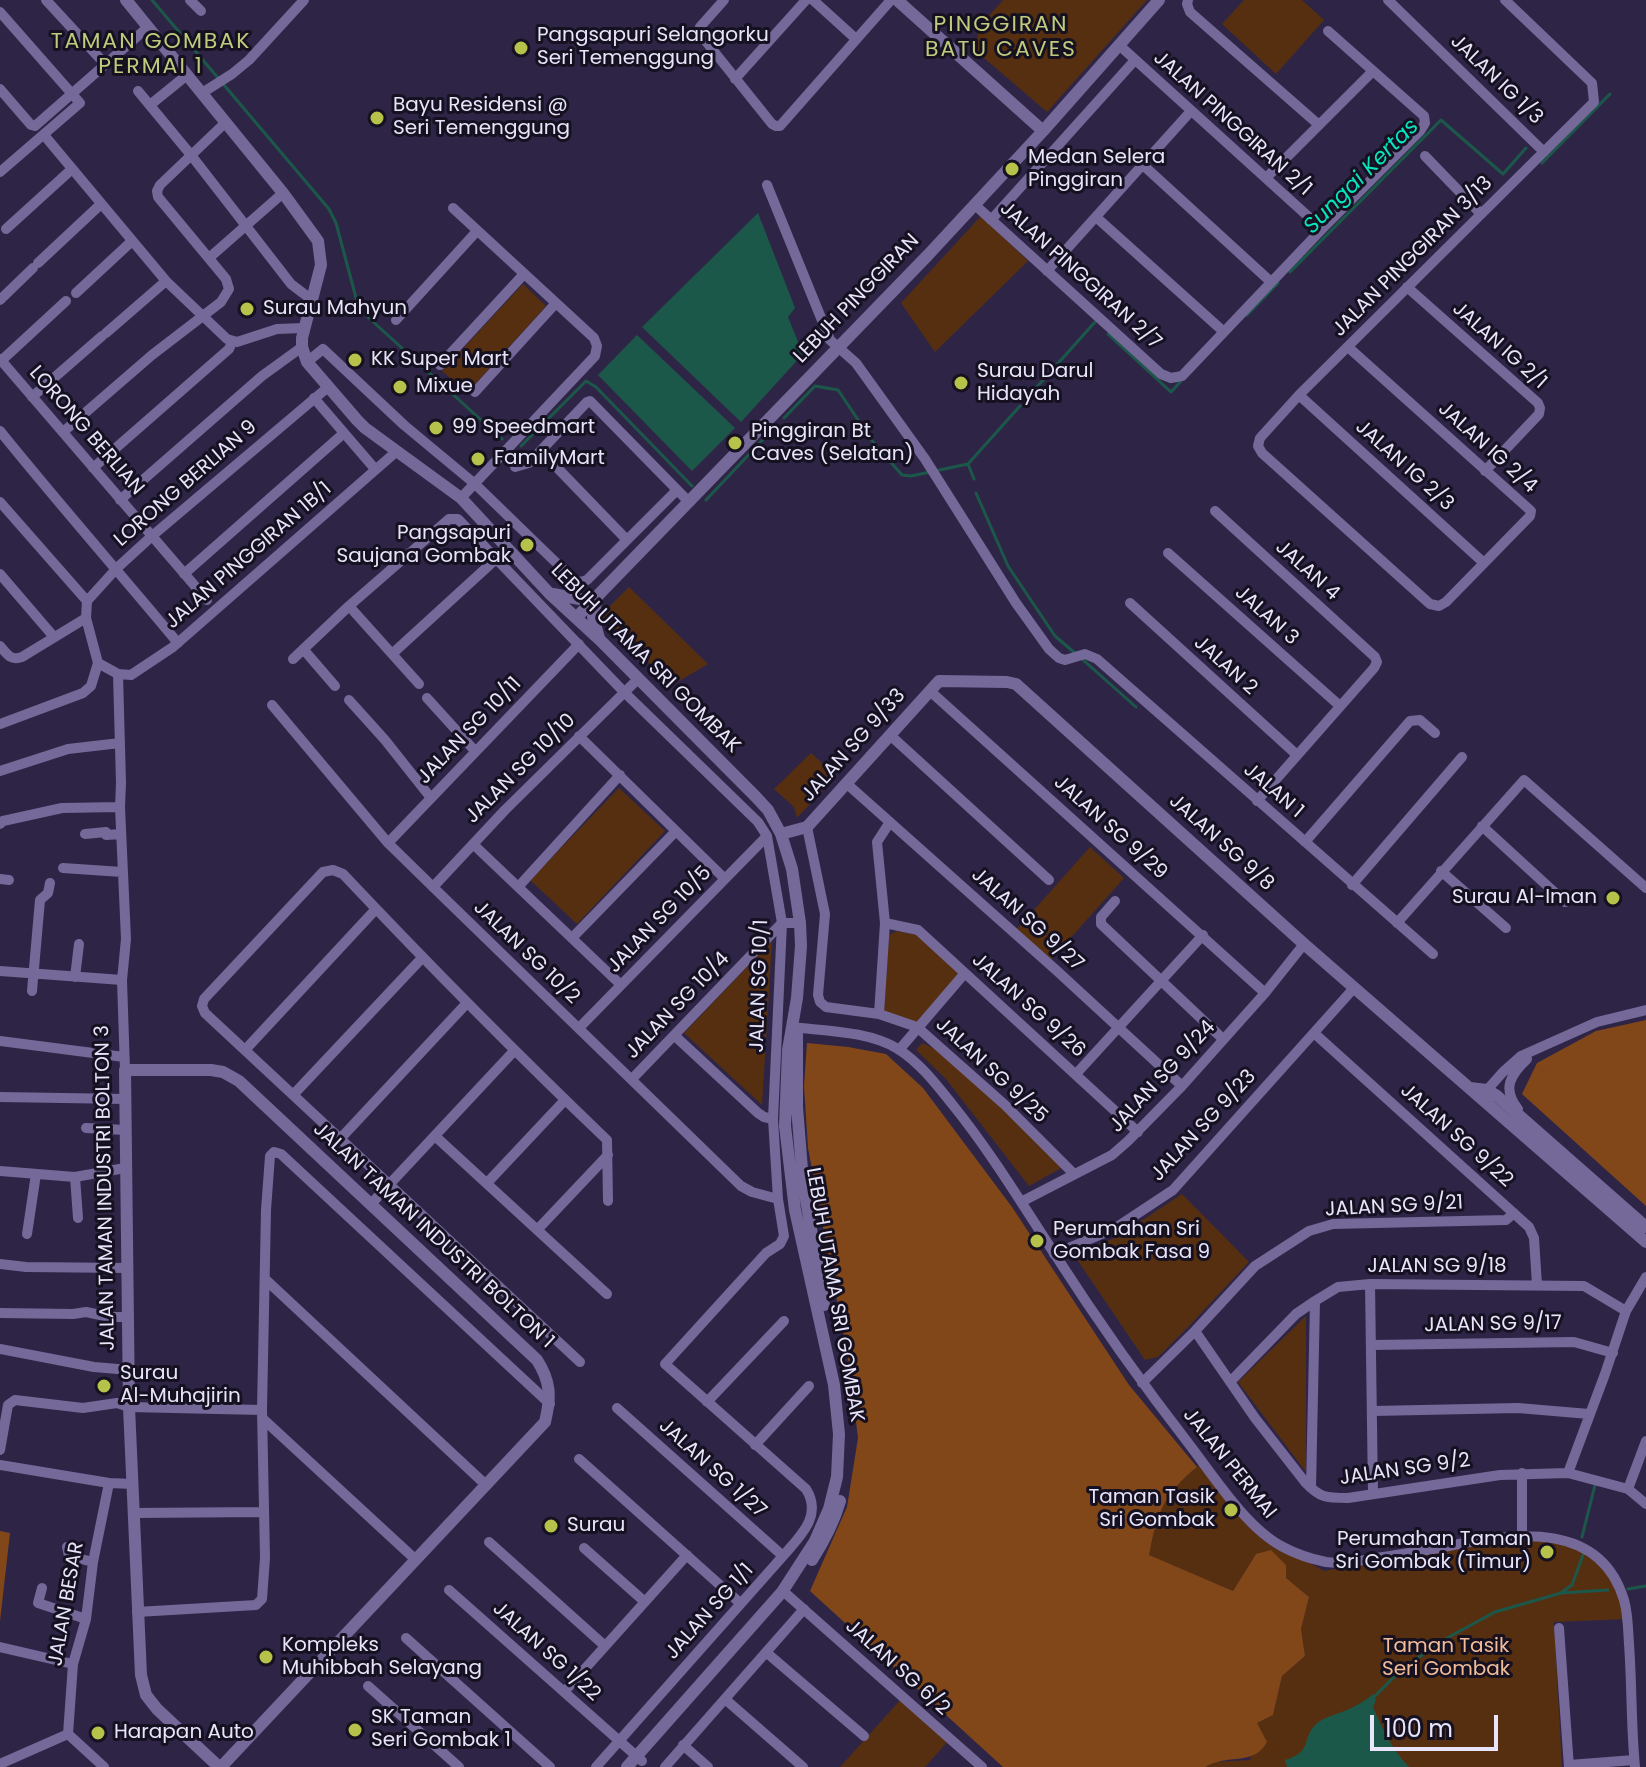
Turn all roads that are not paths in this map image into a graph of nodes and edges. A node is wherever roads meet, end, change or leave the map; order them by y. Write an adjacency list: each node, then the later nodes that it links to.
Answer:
1 (46, 0): 21 (street)
2 (126, 0): 16 (street)
3 (190, 0): 14 (street)
4 (304, 0): 26 (street)
5 (724, 0): 24 (street)
6 (806, 0): 24 (street)
7 (813, 0): 18 (street)
8 (891, 0): 18 (street)
9 (897, 0): 33 (street)
10 (1159, 0): 19 (street, LEBUH PINGGIRAN)
11 (1188, 0): 32 (street)
12 (1388, 0): 35 (street, JALAN IG 1/3)
13 (1505, 0): 35 (street, JALAN PINGGIRAN 3/13)
14 (201, 11)
15 (0, 12): 28 (street)
16 (148, 27): 21 (street); 23 (street)
17 (1328, 31): 22 (street)
18 (856, 39): 24 (street)
19 (1119, 45): 20 (street, JALAN PINGGIRAN 2/1); 33 (street, LEBUH PINGGIRAN)
20 (1135, 60): 30 (street, JALAN PINGGIRAN 2/1); 49 (street)
21 (105, 64): 28 (street)
22 (1373, 71): 32 (street); 52 (street)
23 (187, 75): 26 (street); 29 (street)
24 (735, 79)
25 (0, 89): 28 (street)
26 (205, 90): 31 (street)
27 (138, 91): 29 (street)
28 (72, 93): 34 (street)
29 (150, 105): 36 (street)
30 (1191, 111): 38 (street); 41 (street, JALAN PINGGIRAN 2/1)
31 (226, 122): 36 (street); 43 (street)
32 (1319, 125): 41 (street)
33 (1043, 131): 45 (street, LEBUH PINGGIRAN)
34 (44, 135): 39 (street); 40 (street)
35 (1544, 152): 47 (street, JALAN PINGGIRAN 3/13)
36 (191, 155): 50 (street); 55 (street)
37 (1425, 156): 47 (street)
38 (1143, 165): 48 (street); 59 (street)
39 (72, 169): 44 (street); 51 (street)
40 (0, 172)
41 (1266, 178): 52 (street, JALAN PINGGIRAN 2/1)
42 (767, 185): 73 (street)
43 (283, 193): 50 (street); 63 (street)
44 (101, 204): 54 (street); 62 (street)
45 (975, 205): 49 (street, JALAN PINGGIRAN 2/7); 73 (street, LEBUH PINGGIRAN)
46 (453, 208): 53 (street)
47 (1481, 214): 60 (street, JALAN PINGGIRAN 3/13)
48 (1096, 217): 56 (street); 69 (street)
49 (991, 220): 56 (street, JALAN PINGGIRAN 2/7)
50 (247, 226): 55 (street); 63 (street)
51 (6, 229)
52 (1322, 229): 59 (street)
53 (477, 231): 57 (street); 67 (street)
54 (132, 241): 58 (street); 61 (street)
55 (209, 258): 66 (street)
56 (1047, 271): 69 (street, JALAN PINGGIRAN 2/7)
57 (524, 274): 65 (street); 76 (street)
58 (166, 281): 66 (street); 80 (street)
59 (1271, 282): 69 (street)
60 (1407, 287): 72 (street, JALAN PINGGIRAN 3/13); 91 (street, JALAN IG 2/1)
61 (76, 293)
62 (0, 300)
63 (312, 300): 68 (street)
64 (66, 301): 74 (street)
65 (556, 303): 78 (street); 92 (street)
66 (203, 315): 70 (street); 83 (street)
67 (396, 320)
68 (303, 328): 70 (street); 71 (street)
69 (1224, 332)
70 (232, 342): 89 (street)
71 (302, 347): 75 (street, LEBUH UTAMA SRI GOMBAK); 95 (street)
72 (1348, 347): 79 (street, JALAN PINGGIRAN 3/13); 91 (street, JALAN IG 2/4)
73 (837, 348): 97 (street, LEBUH PINGGIRAN); 146 (street, JALAN 1)
74 (1, 360): 80 (street, LORONG BERLIAN)
75 (307, 362): 77 (street, LEBUH UTAMA SRI GOMBAK); 92 (street)
76 (440, 365)
77 (327, 388): 81 (street, LORONG BERLIAN 9); 86 (street, LEBUH UTAMA SRI GOMBAK)
78 (475, 392)
79 (1299, 395): 85 (street, JALAN PINGGIRAN 3/13); 103 (street, JALAN IG 2/3)
80 (32, 397): 83 (street, LORONG BERLIAN)
81 (314, 398): 84 (street); 99 (street, LORONG BERLIAN 9)
82 (0, 431): 104 (street)
83 (63, 432): 89 (street, LORONG BERLIAN)
84 (344, 433): 90 (street); 106 (street)
85 (1260, 438): 103 (street, JALAN IG 2/4)
86 (397, 451): 90 (street, JALAN PINGGIRAN 1B/1); 94 (street, LEBUH UTAMA SRI GOMBAK)
87 (541, 451): 88 (street); 93 (street); 100 (street)
88 (515, 467)
89 (93, 468): 95 (street, LORONG BERLIAN)
90 (375, 469): 117 (street, JALAN PINGGIRAN 1B/1)
91 (1485, 471): 103 (street, JALAN IG 2/4)
92 (475, 484): 94 (street); 100 (street)
93 (677, 490): 97 (street); 100 (street)
94 (461, 498): 107 (street, LEBUH UTAMA SRI GOMBAK)
95 (120, 500): 99 (street, LORONG BERLIAN)
96 (0, 502): 110 (street)
97 (689, 502): 108 (street, LEBUH PINGGIRAN)
98 (1215, 511): 133 (street, JALAN 4)
99 (152, 536): 104 (street, LORONG BERLIAN 9); 106 (street, LORONG BERLIAN)
100 (626, 539)
101 (1168, 553): 133 (street, JALAN 3)
102 (496, 559): 112 (street); 118 (street); 121 (street)
103 (1484, 563)
104 (117, 568): 110 (street, LORONG BERLIAN 9); 117 (street)
105 (0, 574): 115 (street)
106 (184, 574): 109 (street, LORONG BERLIAN)
107 (549, 593): 108 (street); 114 (street, LEBUH UTAMA SRI GOMBAK)
108 (597, 598): 114 (street, LEBUH PINGGIRAN); 116 (street)
109 (207, 600)
110 (87, 601): 113 (street)
111 (1130, 603): 140 (street, JALAN 2)
112 (349, 606): 120 (street); 121 (street)
113 (86, 618): 115 (street); 123 (street)
114 (576, 618): 116 (street, LEBUH UTAMA SRI GOMBAK)
115 (54, 637): 119 (street)
116 (600, 640): 125 (street, LEBUH UTAMA SRI GOMBAK)
117 (178, 643): 124 (street, JALAN PINGGIRAN 1B/1)
118 (579, 644): 129 (street); 139 (street, JALAN SG 10/11)
119 (0, 646)
120 (304, 650): 122 (street); 127 (street)
121 (392, 654): 126 (street)
122 (293, 659)
123 (98, 663): 124 (street); 134 (street)
124 (118, 674): 138 (street, JALAN TAMAN INDUSTRI BOLTON 3)
125 (638, 679): 129 (street, JALAN SG 10/10); 155 (street, LEBUH UTAMA SRI GOMBAK)
126 (419, 684)
127 (335, 686)
128 (930, 691): 136 (street, JALAN SG 9/33); 178 (street, JALAN SG 9/29); 181 (street, JALAN SG 9/8)
129 (624, 692): 137 (street, JALAN SG 10/10); 156 (street)
130 (427, 698): 139 (street)
131 (349, 700): 145 (street)
132 (272, 705): 158 (street, JALAN SG 10/2)
133 (1340, 706): 140 (street)
134 (0, 724)
135 (1435, 733): 157 (street)
136 (890, 735): 144 (street, JALAN SG 9/33); 164 (street)
137 (579, 736): 143 (street); 159 (street, JALAN SG 10/10)
138 (120, 743): 142 (street); 147 (street, JALAN TAMAN INDUSTRI BOLTON 3)
139 (475, 751): 145 (street, JALAN SG 10/11)
140 (1297, 755): 146 (street)
141 (1462, 757): 166 (street)
142 (1, 769)
143 (620, 775): 152 (street); 167 (street)
144 (846, 783): 148 (street, JALAN SG 9/27); 151 (street, JALAN SG 9/33)
145 (431, 798): 158 (street, JALAN SG 10/11)
146 (1257, 801): 157 (street, JALAN 1)
147 (120, 807): 149 (street); 154 (street, JALAN TAMAN INDUSTRI BOLTON 3)
148 (890, 822): 175 (street); 201 (street, JALAN SG 9/27)
149 (0, 824)
150 (1482, 826): 161 (street); 169 (street); 171 (street)
151 (807, 827): 155 (street, JALAN SG 9/33); 195 (street, JALAN SG 9/33)
152 (676, 831): 163 (street); 179 (street)
153 (85, 834): 154 (street)
154 (121, 834): 162 (street, JALAN TAMAN INDUSTRI BOLTON 3)
155 (781, 834): 174 (street, LEBUH UTAMA SRI GOMBAK)
156 (767, 836): 163 (street, JALAN SG 10/5); 173 (street, JALAN SG 10/1)
157 (1305, 842): 166 (street, JALAN 1)
158 (388, 843): 168 (street, JALAN SG 10/2)
159 (473, 844): 167 (street); 168 (street, JALAN SG 10/10)
160 (63, 868): 162 (street)
161 (1441, 871): 176 (street); 177 (street)
162 (122, 872): 188 (street, JALAN TAMAN INDUSTRI BOLTON 3)
163 (725, 879): 190 (street, JALAN SG 10/5)
164 (1049, 880)
165 (50, 883): 186 (street)
166 (1352, 885): 176 (street, JALAN 1)
167 (519, 886): 179 (street)
168 (433, 887): 200 (street, JALAN SG 10/2)
169 (1646, 888)
170 (1115, 901): 189 (street)
171 (1565, 902)
172 (376, 909): 183 (street); 207 (street); 207 (street)
173 (782, 923): 174 (street); 203 (street, JALAN SG 10/4); 219 (street, JALAN SG 10/1)
174 (800, 923): 198 (street, LEBUH UTAMA SRI GOMBAK)
175 (885, 923): 185 (street, JALAN SG 9/26); 197 (street)
176 (1397, 923): 182 (street, JALAN 1)
177 (1506, 928)
178 (1203, 935): 189 (street); 193 (street, JALAN SG 9/29)
179 (573, 937): 190 (street)
180 (79, 944): 187 (street)
181 (1304, 944): 191 (street, JALAN SG 9/8); 193 (street, JALAN SG 9/24)
182 (1433, 954)
183 (422, 958): 194 (street); 214 (street)
184 (0, 971): 186 (street)
185 (965, 973): 199 (street); 211 (street, JALAN SG 9/26)
186 (33, 974): 187 (street); 192 (street)
187 (75, 977): 188 (street)
188 (122, 980): 210 (street, JALAN TAMAN INDUSTRI BOLTON 3)
189 (1160, 981): 201 (street); 204 (street)
190 (621, 985): 200 (street, JALAN SG 10/5)
191 (1354, 988): 202 (street, JALAN SG 9/23); 216 (street, JALAN SG 9/8)
192 (32, 991)
193 (1265, 993): 204 (street, JALAN SG 9/24)
194 (467, 1003): 209 (street); 225 (street)
195 (826, 1007): 197 (street, JALAN SG 9/25)
196 (1646, 1010): 206 (street)
197 (879, 1014): 199 (street, JALAN SG 9/25)
198 (794, 1027): 208 (street, JALAN PERMAI); 299 (street, LEBUH UTAMA SRI GOMBAK)
199 (917, 1027): 208 (street); 230 (street, JALAN SG 9/25)
200 (579, 1028): 212 (street, JALAN SG 10/2)
201 (1118, 1028): 211 (street); 213 (street, JALAN SG 9/27)
202 (1314, 1033): 238 (street, JALAN SG 9/22); 244 (street, JALAN SG 9/23)
203 (675, 1036): 212 (street, JALAN SG 10/4); 219 (street)
204 (1223, 1039): 213 (street, JALAN SG 9/24)
205 (0, 1041): 210 (street)
206 (1541, 1047): 216 (street); 223 (street)
207 (245, 1050): 214 (street)
208 (899, 1050): 236 (street, JALAN PERMAI)
209 (514, 1051): 218 (street); 224 (street)
210 (124, 1063): 217 (street, JALAN TAMAN INDUSTRI BOLTON 3); 237 (street, JALAN TAMAN INDUSTRI BOLTON 1)
211 (1076, 1074): 222 (street, JALAN SG 9/26)
212 (632, 1079): 234 (street, JALAN SG 10/2)
213 (1182, 1086): 222 (street, JALAN SG 9/24)
214 (293, 1095): 225 (street)
215 (0, 1097): 217 (street)
216 (1488, 1097): 223 (street, JALAN SG 9/8); 243 (street, JALAN SG 9/8)
217 (125, 1099): 221 (street, JALAN TAMAN INDUSTRI BOLTON 3)
218 (565, 1100): 226 (street); 232 (street)
219 (773, 1119): 234 (street, JALAN SG 10/1)
220 (86, 1128): 221 (street)
221 (126, 1130): 227 (street, JALAN TAMAN INDUSTRI BOLTON 3)
222 (1138, 1132): 230 (street, JALAN SG 9/24)
223 (1539, 1133): 240 (street, JALAN SG 9/8)
224 (435, 1136): 232 (street); 233 (street)
225 (340, 1139): 233 (street)
226 (608, 1155): 235 (street); 241 (street)
227 (125, 1168): 231 (street); 246 (street, JALAN TAMAN INDUSTRI BOLTON 3)
228 (0, 1171): 229 (street)
229 (36, 1174): 231 (street); 242 (street)
230 (1074, 1174): 236 (street, JALAN SG 9/24)
231 (75, 1177): 239 (street)
232 (487, 1183): 241 (street)
233 (388, 1185): 237 (street); 261 (street)
234 (778, 1199): 266 (street, JALAN SG 10/1)
235 (608, 1201)
236 (1021, 1202): 244 (street, JALAN PERMAI)
237 (371, 1204): 267 (street, JALAN TAMAN INDUSTRI BOLTON 1)
238 (1514, 1213): 250 (street, JALAN SG 9/22); 257 (street, JALAN SG 9/21)
239 (78, 1218)
240 (1646, 1227)
241 (538, 1229): 251 (street)
242 (27, 1234)
243 (1646, 1242)
244 (1054, 1254): 264 (street, JALAN PERMAI)
245 (0, 1264): 246 (street)
246 (128, 1268): 255 (street, JALAN TAMAN INDUSTRI BOLTON 3)
247 (1646, 1277): 253 (street)
248 (265, 1279): 267 (street); 271 (street); 282 (street)
249 (1370, 1284): 250 (street, JALAN SG 9/18); 252 (street, JALAN SG 9/18); 258 (street)
250 (1537, 1285): 253 (street, JALAN SG 9/18)
251 (607, 1294)
252 (1315, 1301): 263 (street, JALAN SG 9/18); 283 (street)
253 (1626, 1311): 260 (street)
254 (0, 1313): 255 (street)
255 (128, 1317): 262 (street, JALAN TAMAN INDUSTRI BOLTON 3)
256 (784, 1321): 266 (street)
257 (1195, 1331): 263 (street, JALAN SG 9/2); 264 (street, JALAN SG 9/21)
258 (1372, 1345): 260 (street, JALAN SG 9/17); 270 (street)
259 (0, 1349): 262 (street)
260 (1613, 1353): 272 (street)
261 (580, 1362)
262 (129, 1370): 268 (street, JALAN TAMAN INDUSTRI BOLTON 3)
263 (1230, 1382): 283 (street, JALAN SG 9/2)
264 (1142, 1383): 289 (street, JALAN PERMAI)
265 (809, 1386): 274 (street)
266 (707, 1402): 274 (street)
267 (550, 1404): 282 (street)
268 (129, 1407): 271 (street); 275 (street); 281 (street, JALAN TAMAN INDUSTRI BOLTON 3)
269 (617, 1408): 294 (street, JALAN SG 1/27)
270 (1373, 1411): 272 (street); 285 (street)
271 (262, 1414): 287 (street); 295 (street)
272 (1589, 1414): 279 (street)
273 (1646, 1441): 284 (street)
274 (755, 1445): 294 (street, JALAN SG 1/1)
275 (0, 1450)
276 (579, 1459): 293 (street)
277 (0, 1465): 280 (street)
278 (1522, 1473): 279 (street, JALAN SG 9/2); 285 (street, JALAN SG 9/2); 289 (street)
279 (1568, 1473): 284 (street, JALAN SG 9/2)
280 (109, 1483): 281 (street); 296 (street, JALAN BESAR)
281 (133, 1484): 288 (street, JALAN TAMAN INDUSTRI BOLTON 3)
282 (486, 1485): 295 (street)
283 (1311, 1488): 285 (street, JALAN SG 9/2)
284 (1628, 1489): 286 (street, JALAN SG 9/2)
285 (1373, 1494)
286 (1646, 1504)
287 (263, 1512): 288 (street); 303 (street)
288 (134, 1513): 303 (street, JALAN TAMAN INDUSTRI BOLTON 3)
289 (1522, 1536): 320 (street, JALAN PERMAI)
290 (489, 1542): 307 (street)
291 (67, 1547): 296 (street)
292 (584, 1548): 300 (street)
293 (687, 1555): 300 (street); 301 (street)
294 (783, 1556): 301 (street, JALAN SG 1/1)
295 (416, 1560): 323 (street)
296 (93, 1562): 304 (street, JALAN BESAR)
297 (42, 1588): 304 (street)
298 (449, 1590): 312 (street, JALAN SG 1/22)
299 (786, 1593): 302 (street, JALAN SG 6/2); 318 (street, LEBUH UTAMA SRI GOMBAK)
300 (645, 1602): 307 (street)
301 (740, 1603): 316 (street, JALAN SG 1/1)
302 (804, 1609): 309 (street); 331 (street, JALAN SG 6/2)
303 (137, 1612): 323 (street, JALAN TAMAN INDUSTRI BOLTON 3)
304 (86, 1619): 310 (street, JALAN BESAR)
305 (1559, 1628): 321 (street)
306 (406, 1638): 325 (street)
307 (605, 1646): 312 (street)
308 (0, 1647): 310 (street)
309 (767, 1653): 313 (street); 315 (street)
310 (73, 1664): 314 (street, JALAN BESAR)
311 (368, 1686): 324 (street)
312 (564, 1692): 316 (street, JALAN SG 1/22)
313 (725, 1699): 317 (street); 330 (street)
314 (68, 1734): 319 (street); 322 (street)
315 (864, 1736)
316 (619, 1741): 318 (street); 326 (street, JALAN SG 1/1)
317 (683, 1745): 328 (street); 329 (street)
318 (638, 1762): 327 (street, LEBUH UTAMA SRI GOMBAK)
319 (0, 1764)
320 (1634, 1764): 321 (street)
321 (1569, 1766)
322 (104, 1767)
323 (220, 1767)
324 (459, 1767)
325 (550, 1767)
326 (596, 1767)
327 (627, 1767)
328 (665, 1767)
329 (708, 1767)
330 (803, 1767)
331 (982, 1767)

